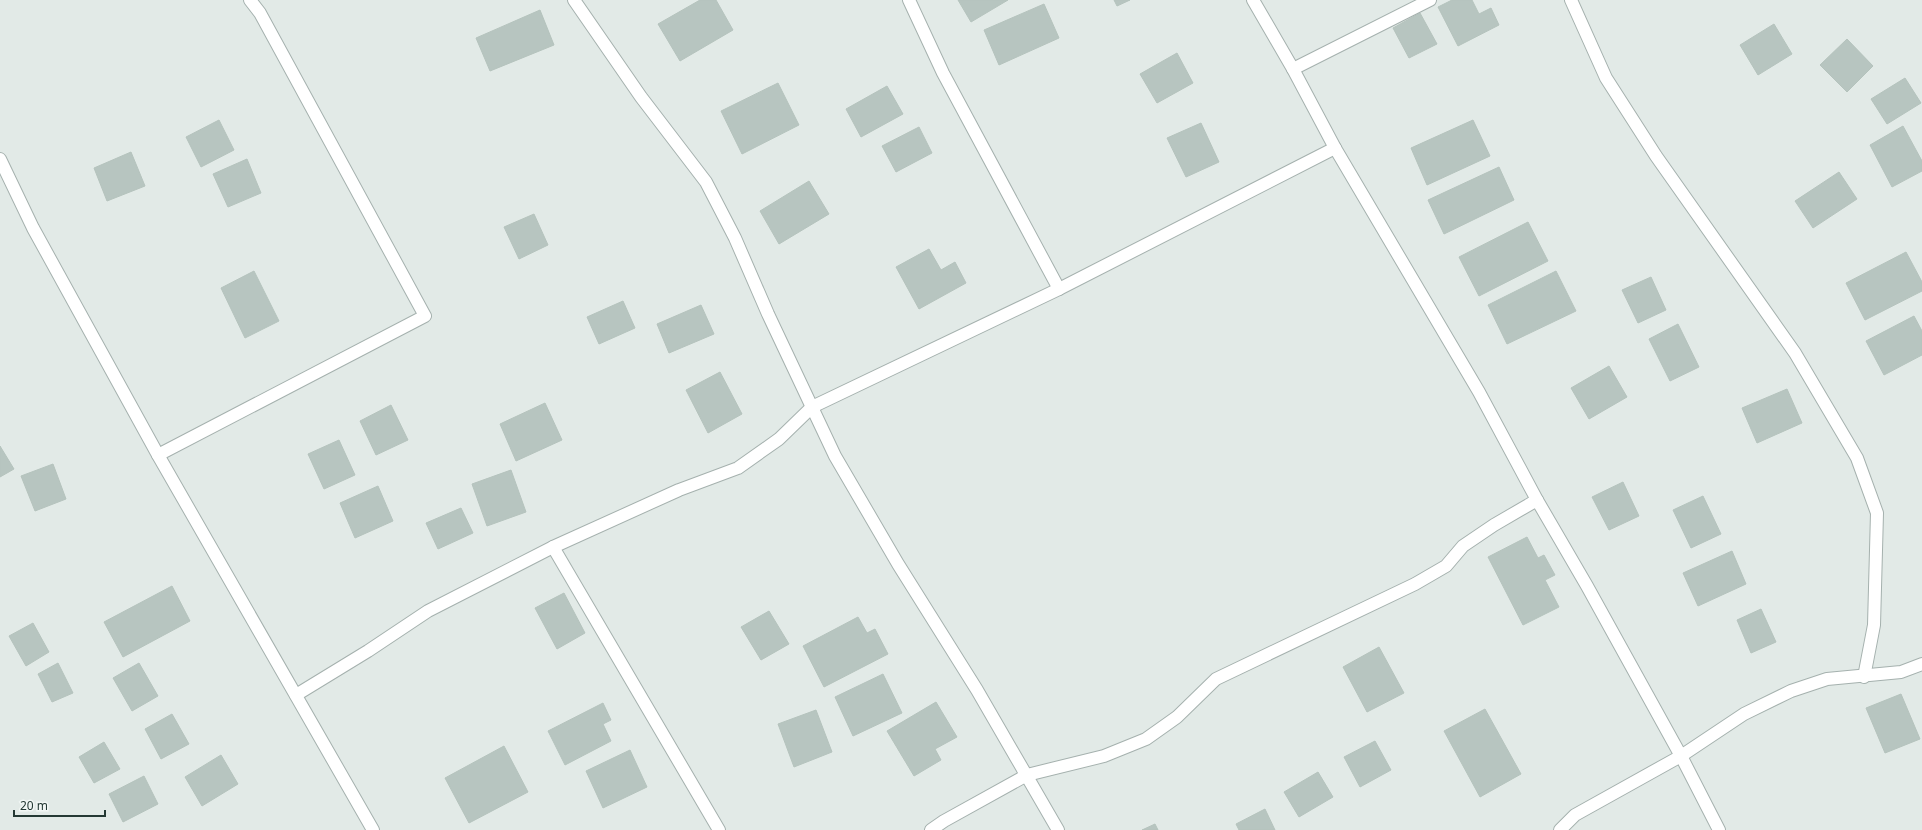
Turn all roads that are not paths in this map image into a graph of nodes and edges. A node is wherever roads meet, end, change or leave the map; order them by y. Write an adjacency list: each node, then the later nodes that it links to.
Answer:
1 (250, 0): 12 (street)
2 (574, 0): 11 (street)
3 (909, 0): 10 (street)
4 (1253, 0): 7 (street)
5 (1430, 0): 7 (street)
6 (1571, 0): 16 (street)
7 (1293, 69): 8 (street)
8 (1335, 148): 10 (street); 13 (street)
9 (0, 159): 12 (street)
10 (1058, 289): 11 (street)
11 (812, 407): 14 (street); 19 (street)
12 (158, 455): 17 (street)
13 (1537, 500): 18 (street); 19 (street)
14 (553, 547): 17 (street); 21 (street)
15 (1922, 664): 16 (street)
16 (1864, 677): 18 (street)
17 (296, 694): 20 (street)
18 (1681, 756): 24 (street); 25 (street)
19 (1027, 775): 22 (street); 23 (street)
20 (373, 830)
21 (719, 830)
22 (931, 830)
23 (1058, 830)
24 (1560, 830)
25 (1719, 830)

